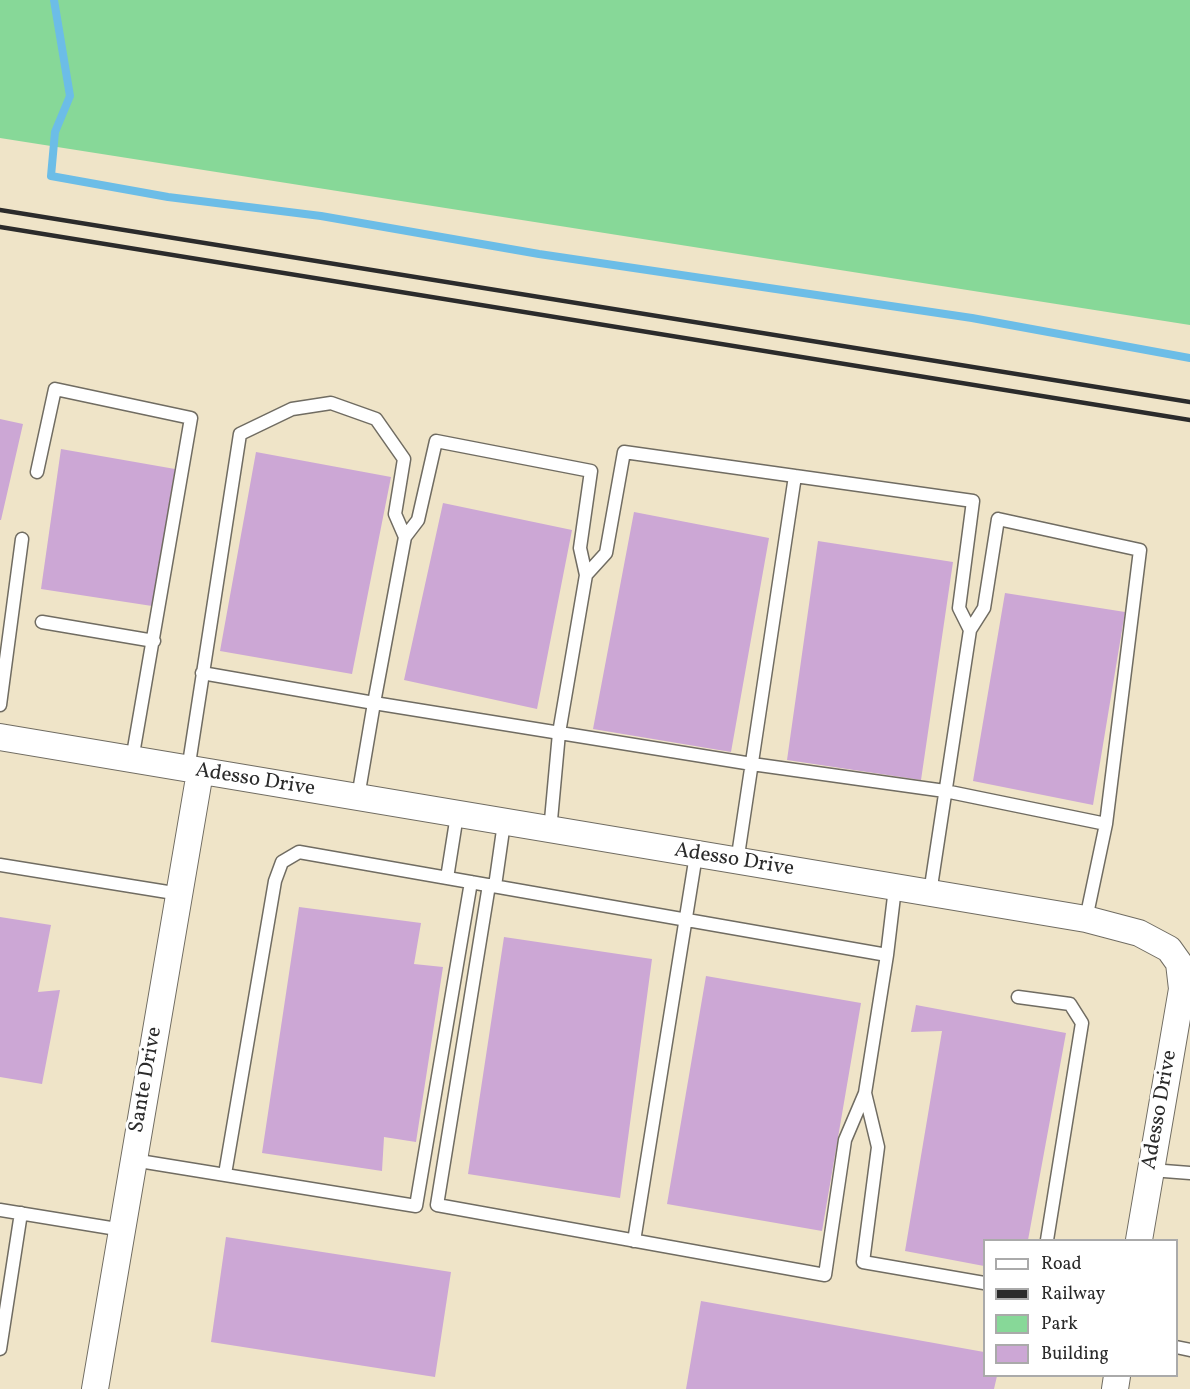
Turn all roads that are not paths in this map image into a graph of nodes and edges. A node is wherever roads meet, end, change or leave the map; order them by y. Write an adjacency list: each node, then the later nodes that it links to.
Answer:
1 (37, 472): 8 (lane)
2 (795, 476): 5 (lane); 7 (lane); 15 (lane)
3 (405, 537): 5 (lane); 9 (lane); 10 (lane)
4 (22, 540): 11 (lane)
5 (586, 575): 12 (lane)
6 (42, 622): 8 (lane)
7 (970, 630): 17 (lane); 21 (lane)
8 (154, 641): 14 (lane)
9 (202, 673): 10 (lane); 16 (lane)
10 (374, 704): 12 (lane); 18 (lane)
11 (0, 705)
12 (559, 733): 15 (lane); 22 (lane)
13 (0, 737): 14 (street, Adesso Drive)
14 (132, 760): 16 (street, Adesso Drive)
15 (752, 764): 17 (lane); 24 (lane)
16 (194, 771): 18 (street, Adesso Drive); 31 (street, Sante Drive)
17 (945, 791): 21 (lane); 30 (lane)
18 (358, 797): 19 (street, Adesso Drive)
19 (457, 815): 20 (street, Adesso Drive); 26 (lane)
20 (504, 823): 22 (street, Adesso Drive); 28 (lane)
21 (1106, 824): 32 (lane)
22 (550, 831): 23 (street, Adesso Drive)
23 (696, 855): 24 (street, Adesso Drive); 33 (lane)
24 (737, 862): 29 (street, Adesso Drive)
25 (0, 865): 31 (lane)
26 (447, 878): 27 (lane); 40 (lane)
27 (471, 882): 28 (lane); 40 (lane)
28 (492, 886): 33 (lane); 46 (lane)
29 (895, 888): 30 (street, Adesso Drive); 34 (lane)
30 (930, 893): 32 (street, Adesso Drive)
31 (180, 894): 37 (street, Sante Drive)
32 (1086, 919): 38 (street, Adesso Drive)
33 (685, 920): 34 (lane); 46 (lane)
34 (887, 955): 36 (lane)
35 (1018, 997): 44 (lane)
36 (865, 1093): 46 (lane); 47 (lane)
37 (134, 1160): 40 (lane); 43 (street, Sante Drive)
38 (1151, 1170): 39 (lane); 45 (street, Adesso Drive)
39 (1190, 1173)
40 (225, 1174)
41 (0, 1210): 42 (lane)
42 (21, 1214): 43 (lane); 48 (lane)
43 (123, 1230): 49 (street, Sante Drive)
44 (1047, 1239)
45 (1139, 1239)
46 (634, 1241)
47 (983, 1283)
48 (0, 1349)
49 (95, 1389)

